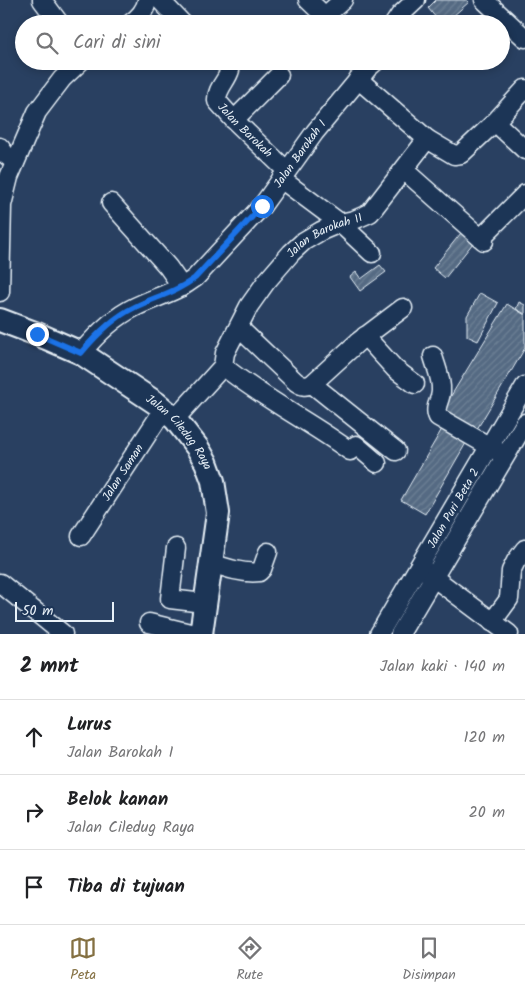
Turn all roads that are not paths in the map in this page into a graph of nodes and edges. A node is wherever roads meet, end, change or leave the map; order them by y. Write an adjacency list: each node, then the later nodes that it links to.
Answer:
1 (42, 0): 8 (street)
2 (147, 0): 9 (street)
3 (160, 0): 10 (street)
4 (308, 0): 11 (street)
5 (343, 0): 12 (street)
6 (416, 0): 13 (street)
7 (484, 0): 14 (street)
8 (53, 15)
9 (140, 15)
10 (174, 15)
11 (324, 15)
12 (332, 15)
13 (401, 15)
14 (500, 15)
15 (510, 24): 16 (street)
16 (525, 38)
17 (72, 70): 28 (street)
18 (230, 70): 23 (street, Jalan Barokah)
19 (366, 70): 21 (street, Jalan Barokah I)
20 (279, 75): 23 (street)
21 (358, 79): 25 (street); 30 (street, Jalan Barokah I)
22 (525, 89): 24 (street)
23 (234, 120): 30 (street, Jalan Barokah)
24 (495, 122): 25 (street); 27 (street)
25 (427, 139): 29 (street, Jalan Barokah II)
26 (0, 147): 28 (street)
27 (525, 150)
28 (15, 162): 31 (street)
29 (404, 170): 32 (street); 34 (street, Jalan Barokah II)
30 (284, 174): 34 (street, Jalan Barokah); 36 (street, Jalan Barokah I)
31 (2, 193): 37 (street)
32 (525, 194)
33 (111, 203): 36 (street)
34 (340, 223): 35 (street, Jalan Barokah); 40 (street, Jalan Barokah II)
35 (372, 253)
36 (182, 287): 43 (street, Jalan Barokah I)
37 (0, 292)
38 (403, 308): 41 (street)
39 (0, 320): 43 (main road, Jalan Ciledug Raya)
40 (239, 328): 45 (street, Jalan Barokah II); 46 (street)
41 (365, 336): 46 (street); 47 (street)
42 (0, 337): 48 (main road)
43 (81, 353): 48 (main road, Jalan Ciledug Raya)
44 (433, 356): 53 (street)
45 (223, 366): 50 (street, Jalan Barokah II); 56 (street)
46 (312, 384): 54 (street)
47 (415, 384)
48 (130, 385): 50 (main road, Jalan Ciledug Raya)
49 (525, 386): 53 (street, Jalan Puri Beta 2)
50 (169, 414): 52 (main road, Jalan Ciledug Raya); 59 (street, Jalan Saman)
51 (525, 423): 55 (street, Jalan Puri Beta 2)
52 (191, 438): 63 (main road, Jalan Ciledug Raya); 67 (main road)
53 (489, 447): 55 (street); 57 (street, Jalan Puri Beta 2)
54 (396, 452)
55 (505, 456): 58 (street, Jalan Puri Beta 2)
56 (377, 463)
57 (459, 498): 58 (street); 64 (street, Jalan Puri Beta 2)
58 (476, 506): 65 (street, Jalan Puri Beta 2)
59 (82, 536)
60 (176, 548): 67 (street)
61 (525, 549): 68 (street)
62 (268, 552): 63 (street)
63 (211, 563): 72 (main road, Jalan Ciledug Raya)
64 (419, 566): 65 (street); 70 (street, Jalan Puri Beta 2)
65 (433, 577): 68 (street); 73 (street, Jalan Puri Beta 2)
66 (0, 583): 71 (street)
67 (195, 602): 72 (main road)
68 (492, 622): 74 (street)
69 (158, 623): 72 (street)
70 (383, 633)
71 (63, 634)
72 (194, 634)
73 (400, 634)
74 (509, 634)

